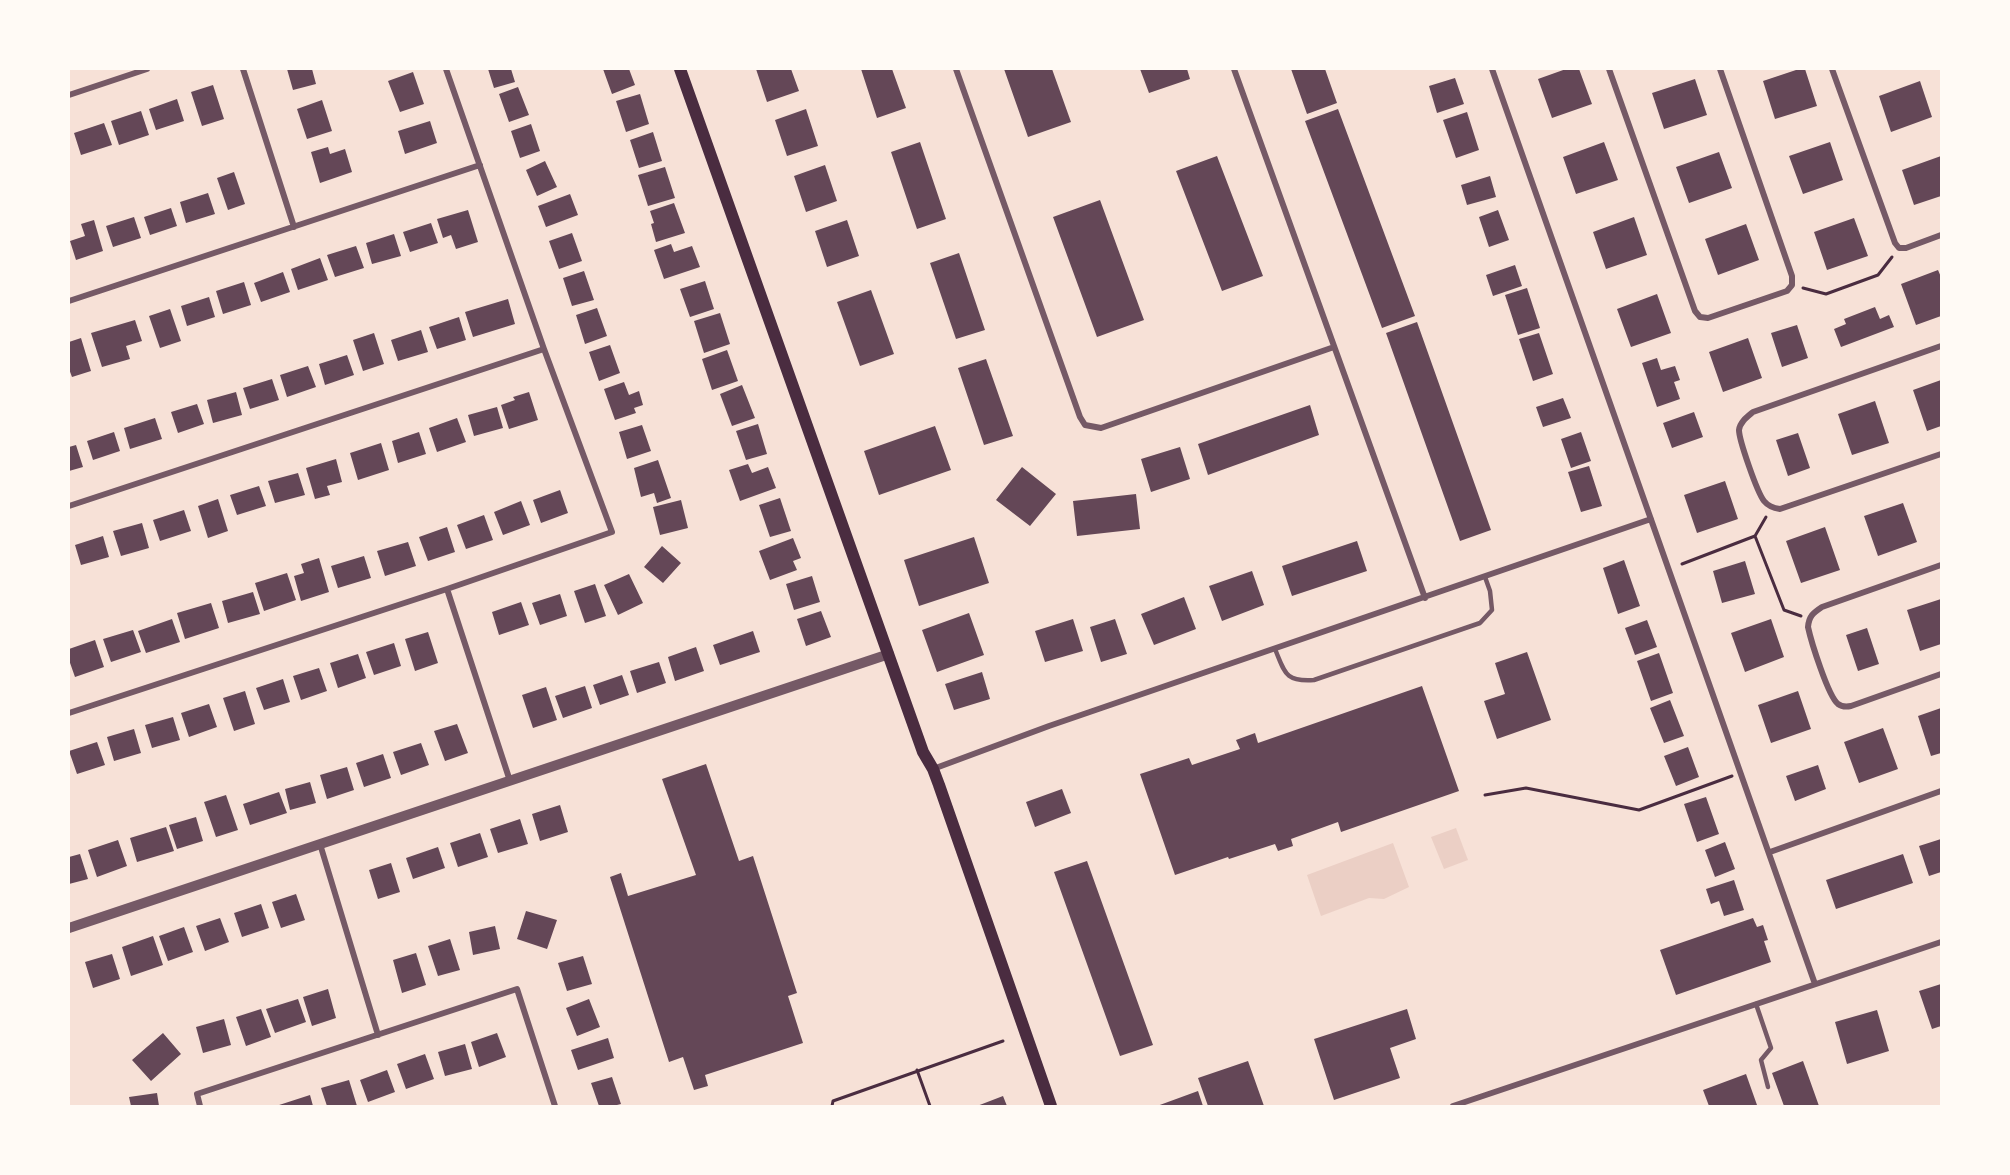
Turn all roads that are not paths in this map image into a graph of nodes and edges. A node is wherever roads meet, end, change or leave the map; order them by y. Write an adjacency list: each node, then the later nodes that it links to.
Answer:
1 (147, 69): 11 (street)
2 (243, 69): 13 (street)
3 (446, 69): 12 (street)
4 (680, 69): 27 (main road)
5 (956, 69): 17 (street)
6 (1233, 69): 17 (street)
7 (1492, 69): 21 (street)
8 (1609, 69): 9 (street)
9 (1720, 69)
10 (1832, 69): 14 (street)
11 (69, 95)
12 (480, 165): 13 (street); 18 (street)
13 (294, 227): 15 (street)
14 (1941, 236)
15 (69, 301)
16 (1941, 346): 19 (street)
17 (1334, 347): 25 (street)
18 (544, 349): 20 (street); 24 (street)
19 (1941, 454)
20 (69, 506)
21 (1651, 519): 23 (street); 34 (street)
22 (1941, 565): 28 (street)
23 (1485, 577): 25 (street); 26 (lane)
24 (447, 589): 29 (street); 31 (street)
25 (1425, 598): 26 (street)
26 (1275, 649): 30 (street)
27 (889, 654): 30 (main road); 31 (street)
28 (1941, 674)
29 (69, 713)
30 (933, 769): 43 (main road)
31 (510, 781): 33 (street)
32 (1941, 791): 34 (street)
33 (320, 844): 35 (street); 39 (street)
34 (1770, 852): 37 (street)
35 (69, 928)
36 (1941, 942): 37 (street)
37 (1815, 984): 38 (street)
38 (1756, 1004): 40 (lane); 44 (street)
39 (378, 1035): 41 (street); 42 (street)
40 (1768, 1087)
41 (200, 1106)
42 (555, 1106)
43 (1051, 1106)
44 (1453, 1106)

